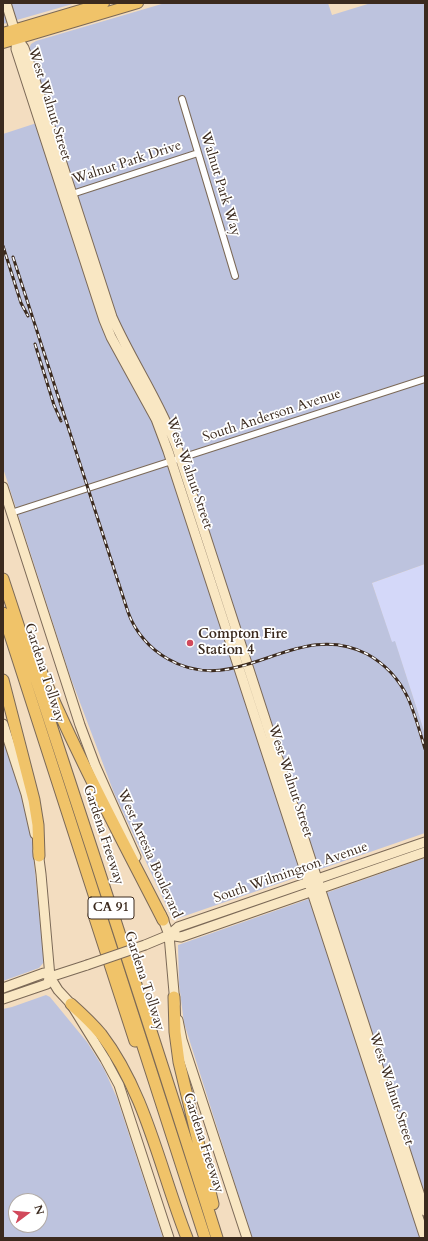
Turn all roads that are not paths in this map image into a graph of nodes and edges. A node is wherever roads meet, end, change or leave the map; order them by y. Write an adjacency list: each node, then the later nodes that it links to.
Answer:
1 (6, 3): 5 (main road, West Walnut Street)
2 (104, 3): 5 (main road)
3 (138, 3): 5 (main road)
4 (3, 33): 5 (main road)
5 (16, 34): 6 (main road); 9 (main road, West Walnut Street)
6 (3, 43)
7 (182, 99): 8 (street, Walnut Park Way)
8 (198, 153): 9 (street, Walnut Park Drive); 10 (street, Walnut Park Way)
9 (68, 195): 12 (main road, West Walnut Street)
10 (235, 276)
11 (425, 379): 12 (street, South Anderson Avenue)
12 (176, 459): 14 (street, South Anderson Avenue); 24 (main road, West Walnut Street)
13 (3, 486): 14 (main road, West Artesia Boulevard)
14 (11, 512): 26 (main road, West Artesia Boulevard)
15 (3, 578): 26 (highway); 40 (highway, Gardena Freeway / CA 91)
16 (3, 596): 39 (highway, Gardena Tollway)
17 (3, 613): 38 (highway, Gardena Tollway)
18 (3, 635): 37 (highway, CA 91)
19 (3, 680): 23 (highway)
20 (3, 724): 23 (main road)
21 (425, 842): 24 (main road, South Wilmington Avenue)
22 (425, 852): 25 (main road, South Wilmington Avenue)
23 (39, 856): 28 (main road)
24 (313, 880): 25 (main road, West Walnut Street); 27 (main road, South Wilmington Avenue)
25 (316, 889): 27 (main road, South Wilmington Avenue); 33 (main road, West Walnut Street)
26 (163, 920): 27 (main road, West Artesia Boulevard)
27 (169, 935): 28 (main road, South Wilmington Avenue, bridge); 30 (main road, West Artesia Boulevard)
28 (50, 977): 29 (main road, South Wilmington Avenue); 31 (main road, South Wilmington Avenue); 32 (main road)
29 (3, 988)
30 (174, 997): 41 (highway); 42 (main road, West Artesia Boulevard)
31 (3, 999)
32 (71, 1004): 35 (main road); 36 (highway)
33 (379, 1084): 34 (main road, West Walnut Street); 43 (main road, West Walnut Street)
34 (425, 1210)
35 (169, 1238)
36 (187, 1238)
37 (198, 1238)
38 (206, 1238)
39 (211, 1238)
40 (217, 1238)
41 (221, 1238)
42 (247, 1238)
43 (424, 1238)

